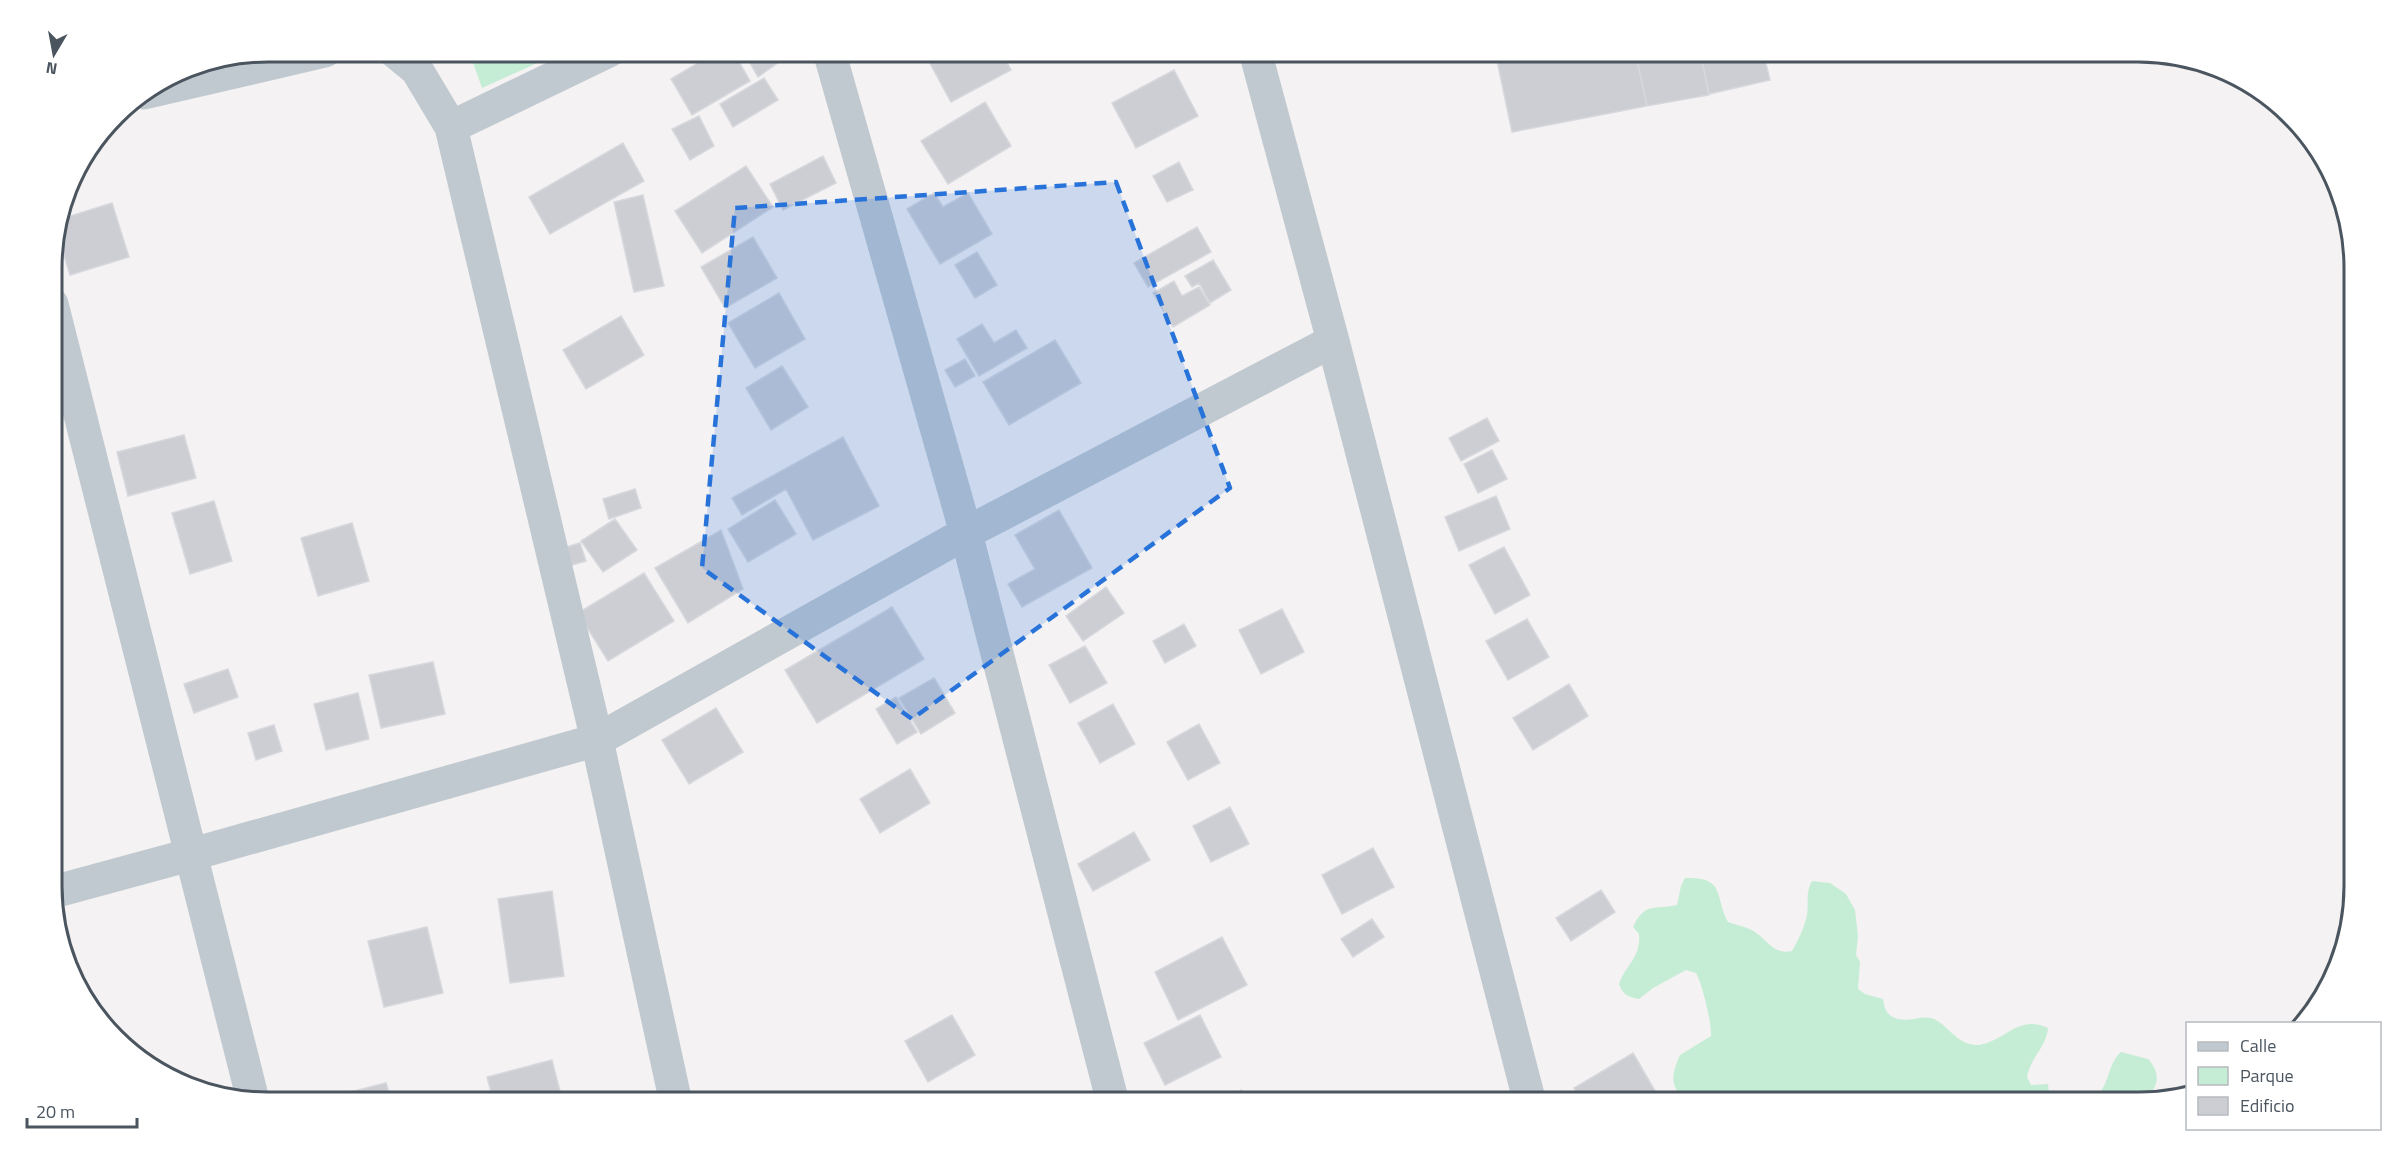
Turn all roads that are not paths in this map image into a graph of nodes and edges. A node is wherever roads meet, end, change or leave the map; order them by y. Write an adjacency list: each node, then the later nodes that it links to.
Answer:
1 (278, 62): 6 (street)
2 (407, 62): 7 (street)
3 (586, 62): 7 (street)
4 (832, 62): 10 (street)
5 (1258, 62): 8 (street)
6 (168, 87)
7 (451, 126): 11 (street)
8 (1334, 342): 10 (street); 17 (street)
9 (62, 343): 12 (street)
10 (966, 533): 11 (street); 16 (street)
11 (597, 740): 12 (street); 15 (street)
12 (193, 854): 13 (street); 14 (street)
13 (62, 890)
14 (251, 1091)
15 (674, 1092)
16 (1110, 1092)
17 (1527, 1092)

